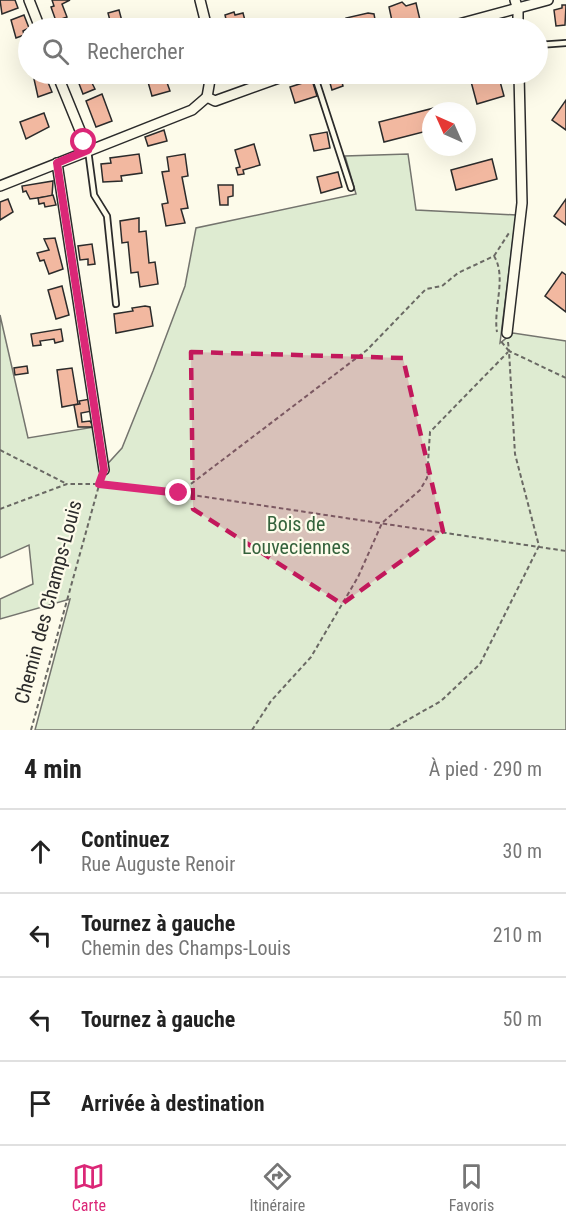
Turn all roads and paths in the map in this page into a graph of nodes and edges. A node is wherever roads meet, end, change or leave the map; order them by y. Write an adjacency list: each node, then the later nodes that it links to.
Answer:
1 (29, 0): 6 (street)
2 (200, 0): 7 (street)
3 (515, 0): 5 (street)
4 (548, 0): 5 (street)
5 (518, 10): 8 (street); 9 (street)
6 (36, 18)
7 (204, 18)
8 (485, 18)
9 (518, 18)
10 (566, 43): 11 (lane)
11 (548, 44)
12 (61, 84): 18 (street)
13 (209, 84): 17 (street)
14 (262, 84): 17 (street)
15 (317, 84): 21 (lane)
16 (519, 84): 25 (street)
17 (207, 97): 18 (street)
18 (88, 150): 19 (street); 24 (lane)
19 (57, 163): 20 (street); 29 (street)
20 (0, 186)
21 (351, 188)
22 (511, 230): 23 (path)
23 (494, 256): 26 (path); 32 (path)
24 (116, 304)
25 (507, 333): 26 (path)
26 (508, 351): 27 (path); 34 (path); 35 (path)
27 (566, 378)
28 (0, 450): 30 (path)
29 (104, 470): 31 (path, Chemin des Champs-Louis)
30 (67, 484): 31 (path); 33 (path)
31 (99, 484): 32 (path); 37 (path, Chemin des Champs-Louis)
32 (179, 493): 34 (path)
33 (0, 509)
34 (382, 523): 35 (path); 38 (path)
35 (539, 546): 36 (path); 39 (path)
36 (566, 551)
37 (32, 730)
38 (252, 730)
39 (390, 730)

